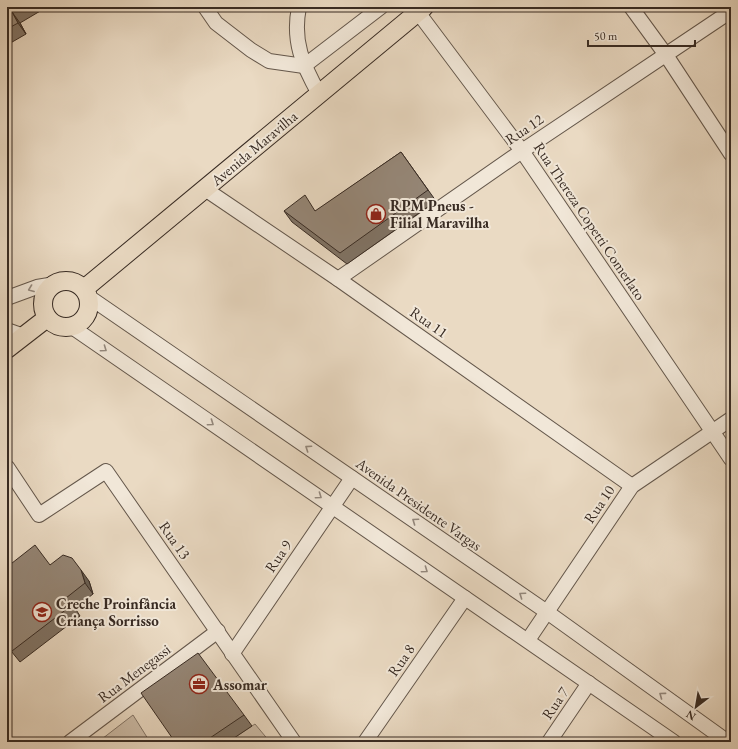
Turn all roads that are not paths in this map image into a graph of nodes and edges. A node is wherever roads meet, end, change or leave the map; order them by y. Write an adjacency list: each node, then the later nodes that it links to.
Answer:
1 (205, 7): 8 (street)
2 (299, 7): 8 (street)
3 (381, 7): 8 (street)
4 (631, 7): 7 (street)
5 (419, 9): 9 (main road, Avenida Maravilha); 10 (street, Rua Thereza Copetti Comerlato)
6 (731, 11): 7 (street, Rua 12)
7 (666, 55): 10 (street, Rua 12); 11 (street)
8 (304, 66): 9 (street)
9 (319, 94): 12 (main road, Avenida Maravilha)
10 (522, 151): 13 (street, Rua 12); 23 (street, Rua Thereza Copetti Comerlato)
11 (731, 154)
12 (205, 189): 13 (street, Rua 11); 15 (main road, Avenida Maravilha)
13 (338, 279): 27 (street, Rua 11)
14 (55, 284): 15 (main road); 16 (street, one-way to 16); 17 (main road)
15 (86, 293): 18 (main road); 26 (street, Avenida Presidente Vargas, one-way to 15)
16 (7, 298)
17 (47, 318): 18 (main road); 20 (main road)
18 (72, 327): 28 (street, one-way to 28)
19 (7, 330): 20 (street)
20 (24, 336): 21 (main road)
21 (7, 349)
22 (731, 419): 23 (street, Rua 10)
23 (713, 431): 24 (street, Rua Thereza Copetti Comerlato); 27 (street, Rua 10)
24 (731, 459)
25 (7, 467): 31 (street, Rua 13)
26 (352, 478): 28 (street, Rua 9); 30 (street, Avenida Presidente Vargas, one-way to 26)
27 (632, 486): 30 (street, Rua 10)
28 (333, 506): 29 (street, one-way to 29); 33 (street, Rua 9)
29 (464, 598): 32 (street); 37 (street, Rua 8)
30 (547, 612): 32 (street, Rua 10); 40 (street, Avenida Presidente Vargas, one-way to 30)
31 (218, 631): 33 (street, Rua 13); 35 (street, Rua Menegassi)
32 (528, 640): 34 (street)
33 (232, 654): 36 (street, Rua 13)
34 (589, 683): 38 (street, Rua 7); 39 (street)
35 (70, 742)
36 (294, 742)
37 (365, 742)
38 (549, 742)
39 (674, 742)
40 (728, 742)

